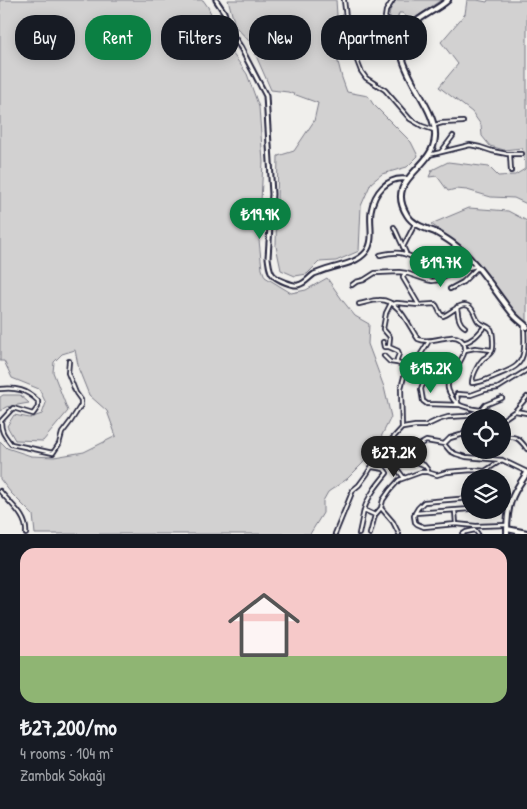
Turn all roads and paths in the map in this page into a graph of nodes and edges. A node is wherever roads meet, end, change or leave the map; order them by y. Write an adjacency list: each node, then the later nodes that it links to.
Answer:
1 (216, 0): 16 (main road)
2 (392, 0): 5 (street)
3 (448, 0): 6 (main road)
4 (344, 1): 9 (street)
5 (385, 15)
6 (426, 15)
7 (404, 60): 9 (main road)
8 (462, 122): 9 (street)
9 (435, 128): 14 (main road)
10 (453, 136): 11 (street)
11 (440, 154): 12 (street); 14 (street)
12 (510, 154): 13 (street); 15 (street)
13 (522, 154)
14 (429, 155): 16 (main road)
15 (511, 171)
16 (407, 180): 17 (main road)
17 (415, 224): 19 (street); 22 (main road)
18 (394, 227): 19 (street)
19 (403, 247): 20 (street)
20 (407, 254): 21 (street); 22 (street)
21 (380, 255)
22 (475, 267): 23 (street); 25 (street); 31 (main road)
23 (406, 273): 24 (street); 28 (street)
24 (352, 285)
25 (450, 288)
26 (359, 304): 27 (street)
27 (392, 304): 28 (street); 33 (street); 36 (street)
28 (419, 305): 29 (street)
29 (457, 307): 30 (street); 32 (street)
30 (485, 326): 35 (street); 38 (street)
31 (526, 326): 38 (street)
32 (465, 327)
33 (429, 341): 35 (street); 43 (street)
34 (383, 342): 36 (street)
35 (463, 343): 37 (street)
36 (390, 348): 41 (street)
37 (465, 350): 38 (street); 48 (street)
38 (492, 350)
39 (384, 356): 41 (street)
40 (69, 361): 45 (street)
41 (397, 363): 43 (street)
42 (441, 363): 48 (street)
43 (408, 367): 55 (street)
44 (527, 370): 48 (street)
45 (0, 389)
46 (527, 397): 51 (street)
47 (502, 398): 50 (street)
48 (460, 404): 49 (street)
49 (477, 409)
50 (481, 409)
51 (515, 411): 52 (street); 53 (street)
52 (527, 413)
53 (511, 414)
54 (461, 416): 55 (street)
55 (402, 428): 63 (street)
56 (461, 435): 58 (street)
57 (511, 437): 60 (street)
58 (444, 444): 61 (street); 62 (street)
59 (405, 448): 61 (street)
60 (527, 449)
61 (407, 458): 65 (street)
62 (502, 460): 65 (street); 66 (street)
63 (372, 467): 72 (street); 82 (street)
64 (398, 470): 67 (street)
65 (427, 472): 67 (street)
66 (527, 473): 70 (main road)
67 (404, 478): 71 (street)
68 (0, 491): 81 (street)
69 (461, 499): 75 (street)
70 (511, 501)
71 (381, 508): 76 (street); 85 (street)
72 (364, 510): 76 (street); 83 (street)
73 (461, 510): 74 (street)
74 (455, 511): 75 (street); 77 (street)
75 (415, 513): 77 (street)
76 (375, 515): 84 (street)
77 (456, 524): 78 (street)
78 (475, 528): 79 (street); 86 (street); 87 (street)
79 (507, 529): 80 (main road)
80 (527, 533)
81 (26, 534)
82 (335, 534)
83 (359, 534)
84 (370, 534)
85 (399, 534)
86 (464, 534)
87 (478, 534)

